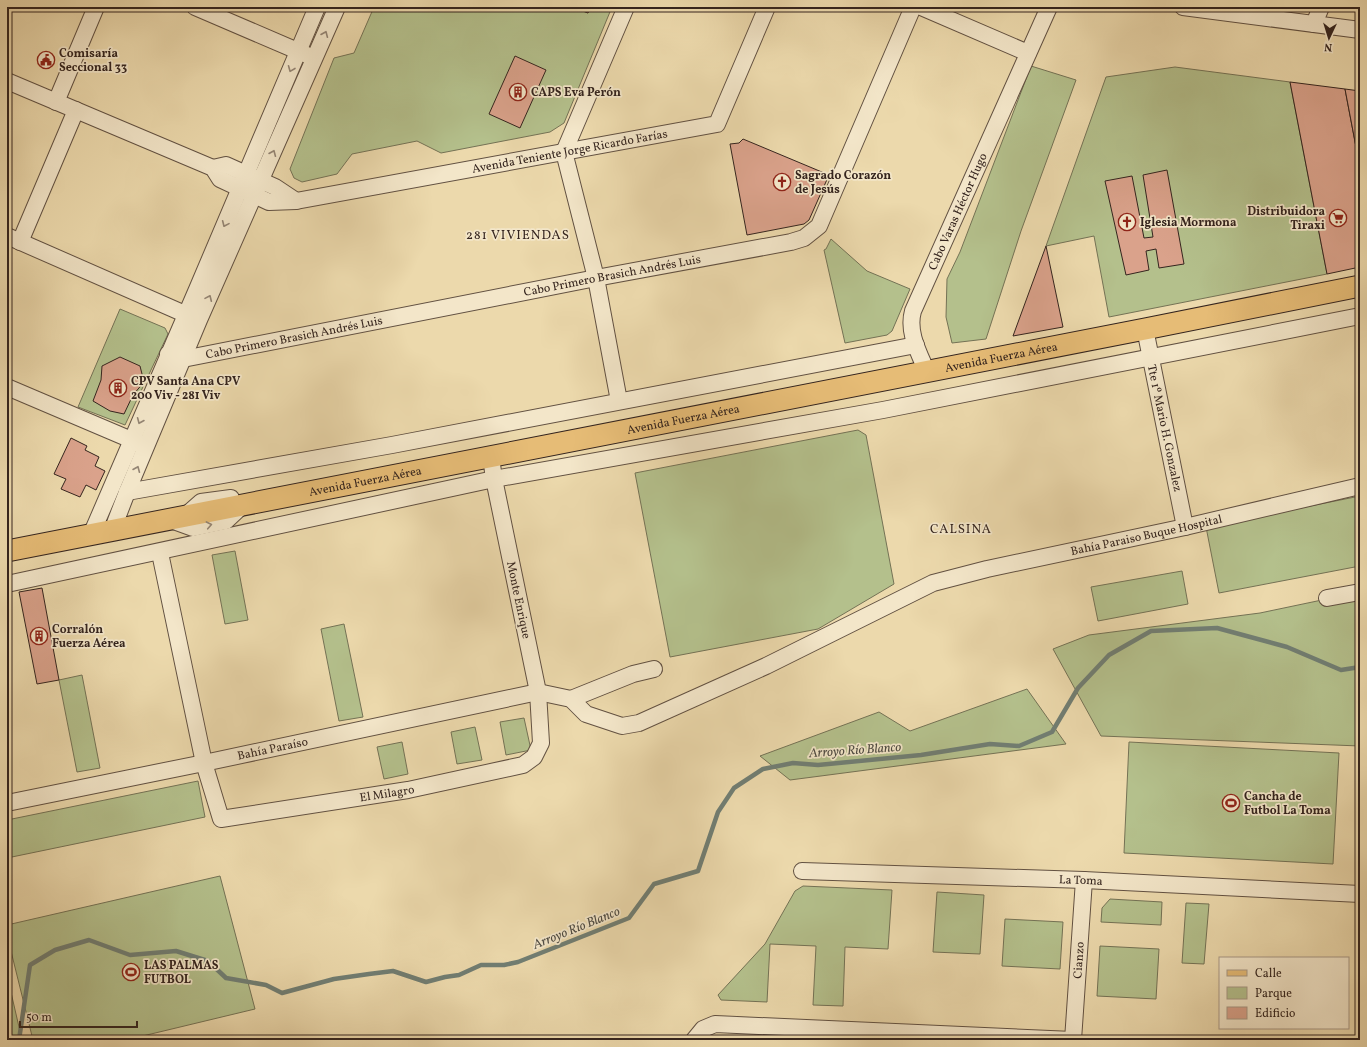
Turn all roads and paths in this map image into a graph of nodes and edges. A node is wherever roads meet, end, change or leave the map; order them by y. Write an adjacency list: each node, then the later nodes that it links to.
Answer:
1 (96, 7): 19 (street)
2 (195, 7): 15 (street)
3 (317, 7): 15 (street)
4 (337, 7): 17 (street, one-way to 4)
5 (626, 7): 21 (street)
6 (767, 7): 21 (street, Avenida Teniente Jorge Ricardo Farías)
7 (913, 7): 24 (street, Cabo Primero Brasich Andrés Luis)
8 (921, 7): 12 (street)
9 (1048, 7): 16 (street, Cabo Varas Héctor Hugo)
10 (1193, 7): 13 (street)
11 (1321, 7): 13 (street)
12 (939, 11): 16 (street)
13 (1314, 24): 14 (street)
14 (1360, 30)
15 (298, 51): 17 (street); 22 (street, one-way to 22)
16 (1028, 53): 29 (street, Cabo Varas Héctor Hugo)
17 (314, 58): 22 (street, one-way to 17)
18 (7, 81): 19 (street, Avenida Teniente Jorge Ricardo Farías)
19 (56, 102): 20 (street, Avenida Teniente Jorge Ricardo Farías)
20 (76, 110): 22 (street, Avenida Teniente Jorge Ricardo Farías); 23 (street)
21 (564, 152): 22 (street, Avenida Teniente Jorge Ricardo Farías); 24 (street)
22 (251, 185): 27 (street)
23 (14, 239): 27 (street)
24 (596, 278): 30 (street, Cabo Primero Brasich Andrés Luis); 34 (street)
25 (1360, 286): 28 (main road, Avenida Fuerza Aérea)
26 (1360, 316): 31 (street)
27 (192, 317): 30 (street)
28 (1145, 329): 31 (street, Tte 1º Mario H. Gonzalez); 32 (main road, Avenida Fuerza Aérea)
29 (916, 345): 32 (street, Cabo Varas Héctor Hugo); 34 (street)
30 (176, 356): 35 (street)
31 (1150, 358): 37 (street); 40 (street, Tte 1º Mario H. Gonzalez)
32 (927, 372): 36 (main road, Avenida Fuerza Aérea)
33 (7, 387): 35 (street)
34 (620, 401): 39 (street)
35 (139, 443): 39 (street, one-way to 35); 42 (street)
36 (491, 457): 37 (street, Monte Enrique); 41 (main road, Avenida Fuerza Aérea)
37 (494, 480): 44 (street); 49 (street, Monte Enrique)
38 (1360, 486): 40 (street, Bahía Paraiso Buque Hospital)
39 (127, 492): 41 (street)
40 (1185, 526): 50 (street, Bahía Paraiso Buque Hospital)
41 (112, 531): 42 (main road, Avenida Fuerza Aérea)
42 (91, 535): 43 (main road, Avenida Fuerza Aérea)
43 (7, 551)
44 (160, 552): 45 (street); 52 (street)
45 (7, 584)
46 (1360, 592): 47 (street)
47 (1327, 598)
48 (654, 669): 50 (street)
49 (538, 692): 50 (street); 51 (street, Monte Enrique); 52 (street, Bahía Paraíso)
50 (571, 699)
51 (541, 743): 52 (street, El Milagro)
52 (204, 763): 53 (street, Bahía Paraíso)
53 (7, 803)
54 (802, 871): 55 (street, La Toma)
55 (1084, 880): 56 (street, La Toma); 58 (street, Cianzo)
56 (1360, 894)
57 (694, 1040): 58 (street)
58 (1073, 1040)

